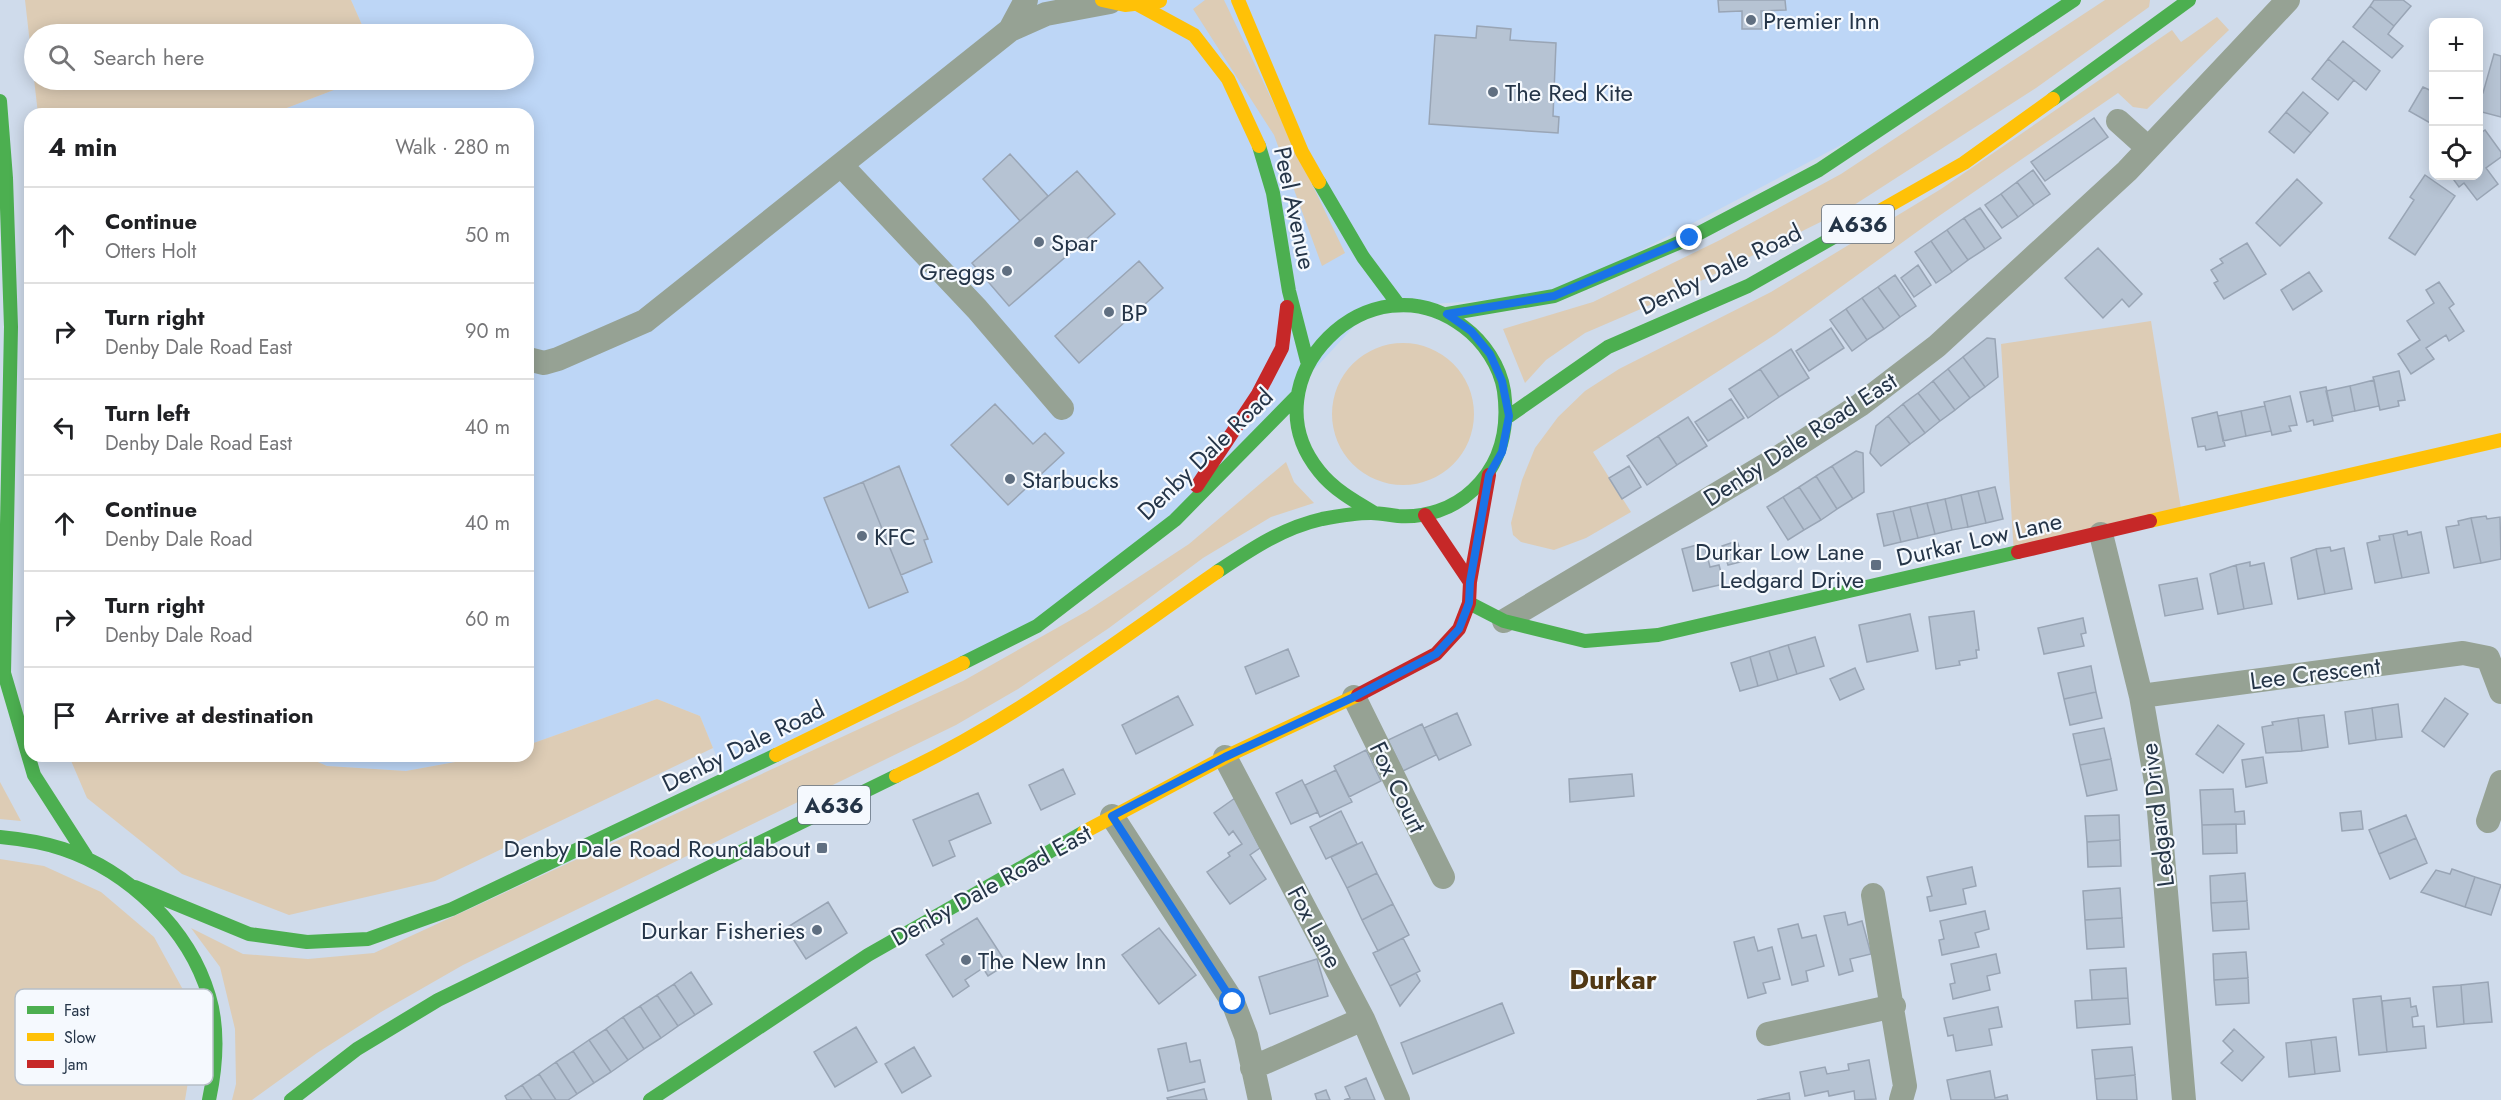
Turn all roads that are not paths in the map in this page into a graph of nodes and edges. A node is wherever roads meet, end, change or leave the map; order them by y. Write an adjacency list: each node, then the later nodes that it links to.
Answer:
1 (1026, 0): 9 (street)
2 (1165, 0): 8 (main road)
3 (1238, 0): 15 (main road, Peel Avenue)
4 (2074, 0): 16 (main road, Denby Dale Road / A636)
5 (2189, 0): 21 (main road, Denby Dale Road / A636)
6 (2288, 0): 12 (street, Denby Dale Road East)
7 (1106, 1): 8 (main road); 9 (street)
8 (1139, 5): 14 (main road, Peel Avenue)
9 (1010, 30): 13 (street)
10 (0, 100): 35 (main road)
11 (2118, 121): 12 (street)
12 (2148, 148): 30 (street, Denby Dale Road East)
13 (841, 165): 17 (street); 20 (street)
14 (1289, 291): 18 (main road, Peel Avenue); 26 (main road)
15 (1398, 303): 16 (main road, Denby Dale Road); 18 (main road, Denby Dale Road)
16 (1447, 314): 21 (main road, Denby Dale Road)
17 (534, 360)
18 (1307, 361): 19 (main road, Denby Dale Road)
19 (1297, 396): 24 (main road, Denby Dale Road); 26 (main road, Denby Dale Road)
20 (1062, 408)
21 (1509, 416): 23 (main road, Denby Dale Road)
22 (2501, 440): 27 (main road, Durkar Low Lane)
23 (1489, 475): 25 (main road, Denby Dale Road); 28 (main road, Denby Dale Road East)
24 (1373, 512): 25 (main road, Denby Dale Road); 55 (main road, Denby Dale Road / A636)
25 (1425, 515): 28 (main road)
26 (1175, 520): 44 (main road, Denby Dale Road)
27 (2101, 534): 30 (main road, Durkar Low Lane); 33 (street, Ledgard Drive)
28 (1470, 582): 29 (main road, Denby Dale Road East)
29 (1469, 603): 30 (main road, Durkar Low Lane); 34 (main road, Denby Dale Road East)
30 (1504, 621)
31 (2495, 651): 32 (street, Lee Crescent); 33 (street, Lee Crescent)
32 (2501, 692)
33 (2141, 696): 60 (street, Ledgard Drive)
34 (1354, 697): 36 (main road, Denby Dale Road East); 43 (street, Fox Court)
35 (24, 741)
36 (1225, 757): 39 (main road, Denby Dale Road East); 48 (street, Fox Lane)
37 (30, 762): 42 (main road)
38 (2501, 782): 40 (street)
39 (1112, 816): 52 (street); 56 (main road, Denby Dale Road East)
40 (2488, 820)
41 (0, 837): 42 (main road)
42 (86, 856): 44 (main road)
43 (1443, 877)
44 (135, 887): 46 (main road)
45 (1873, 895): 47 (street)
46 (206, 989)
47 (1894, 1006): 50 (street); 59 (street)
48 (1363, 1019): 52 (street); 58 (street, Fox Lane)
49 (213, 1024): 51 (main road)
50 (1768, 1034)
51 (213, 1061)
52 (1252, 1068): 57 (street)
53 (211, 1085): 54 (main road)
54 (209, 1100)
55 (291, 1100)
56 (650, 1100)
57 (1260, 1100)
58 (1398, 1100)
59 (1902, 1100)
60 (2184, 1100)

